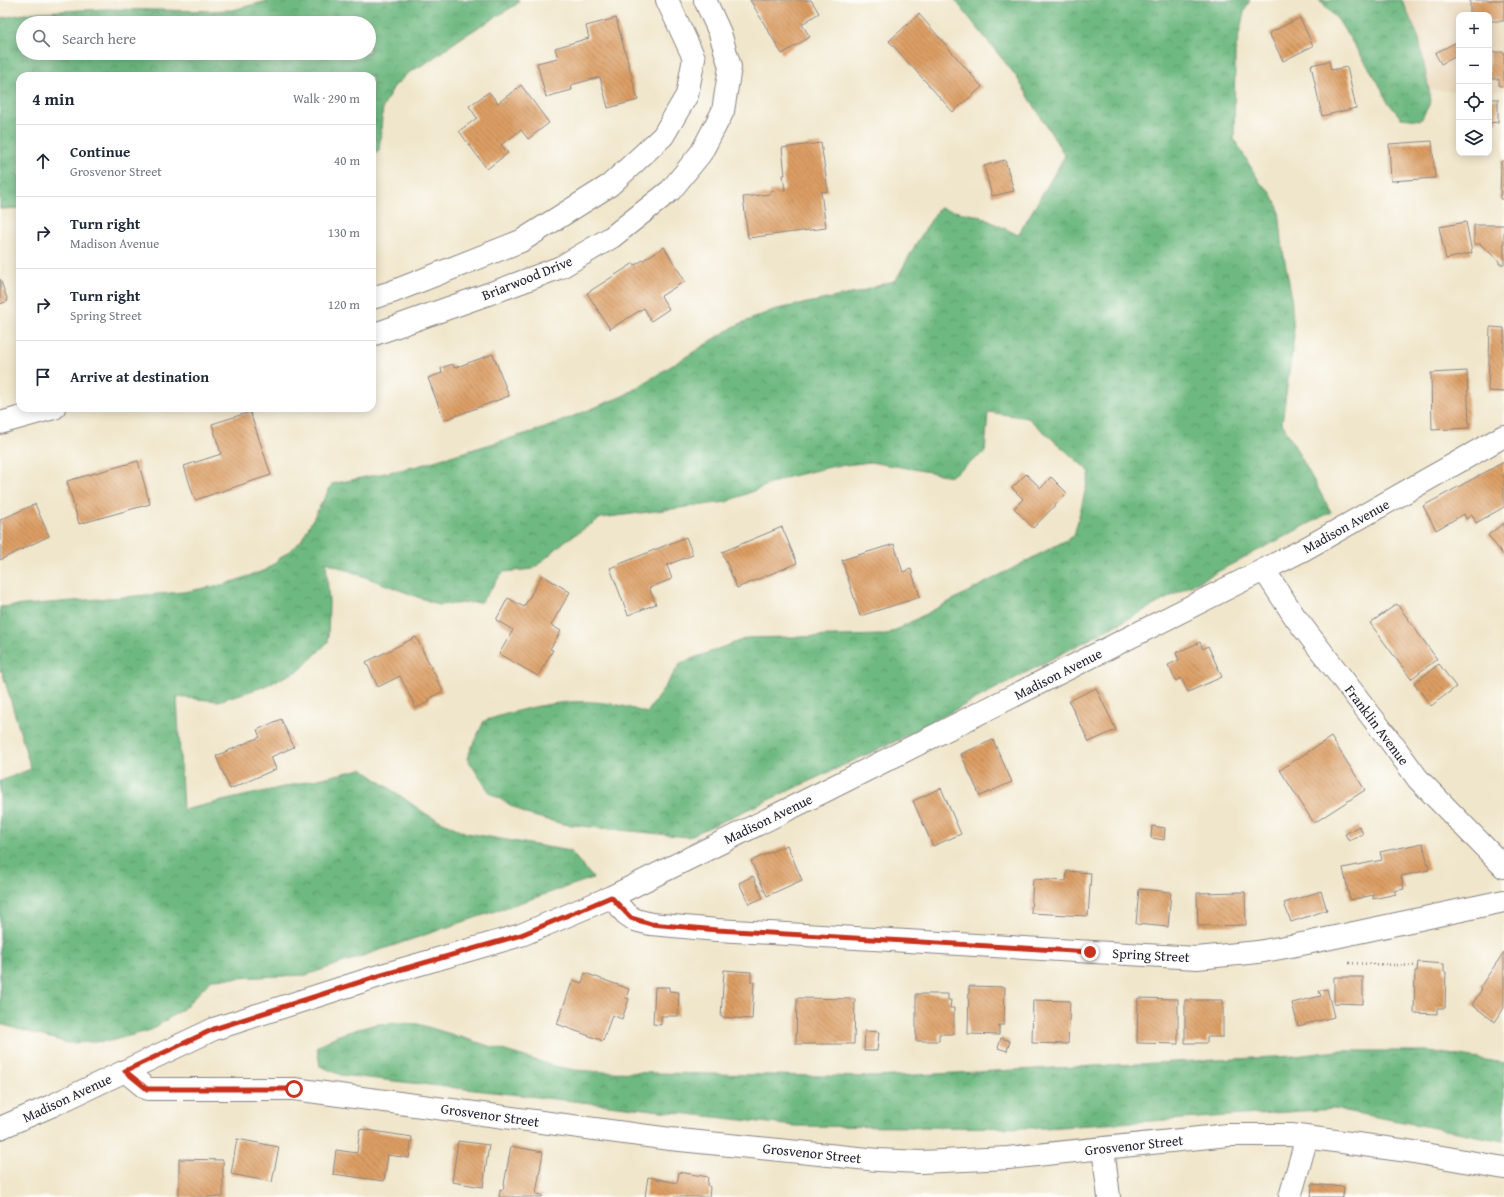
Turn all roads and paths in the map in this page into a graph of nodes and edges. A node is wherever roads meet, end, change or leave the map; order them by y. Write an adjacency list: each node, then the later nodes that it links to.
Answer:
1 (667, 0): 3 (street)
2 (704, 0): 4 (street, Briarwood Drive)
3 (376, 297)
4 (376, 334)
5 (40, 412): 6 (street)
6 (0, 423)
7 (1504, 436): 8 (street, Madison Avenue)
8 (1264, 570): 9 (street, Franklin Avenue); 10 (street, Madison Avenue)
9 (1504, 867)
10 (611, 897): 11 (street, Spring Street); 14 (street, Madison Avenue)
11 (1504, 901)
12 (1349, 963): 13 (path)
13 (1418, 966)
14 (125, 1071): 15 (street, Madison Avenue); 17 (street, Grosvenor Street)
15 (0, 1128)
16 (1307, 1137): 17 (street, Grosvenor Street); 18 (street, Grosvenor Street); 20 (street)
17 (1103, 1148): 19 (street)
18 (1504, 1168)
19 (1109, 1197)
20 (1290, 1197)

